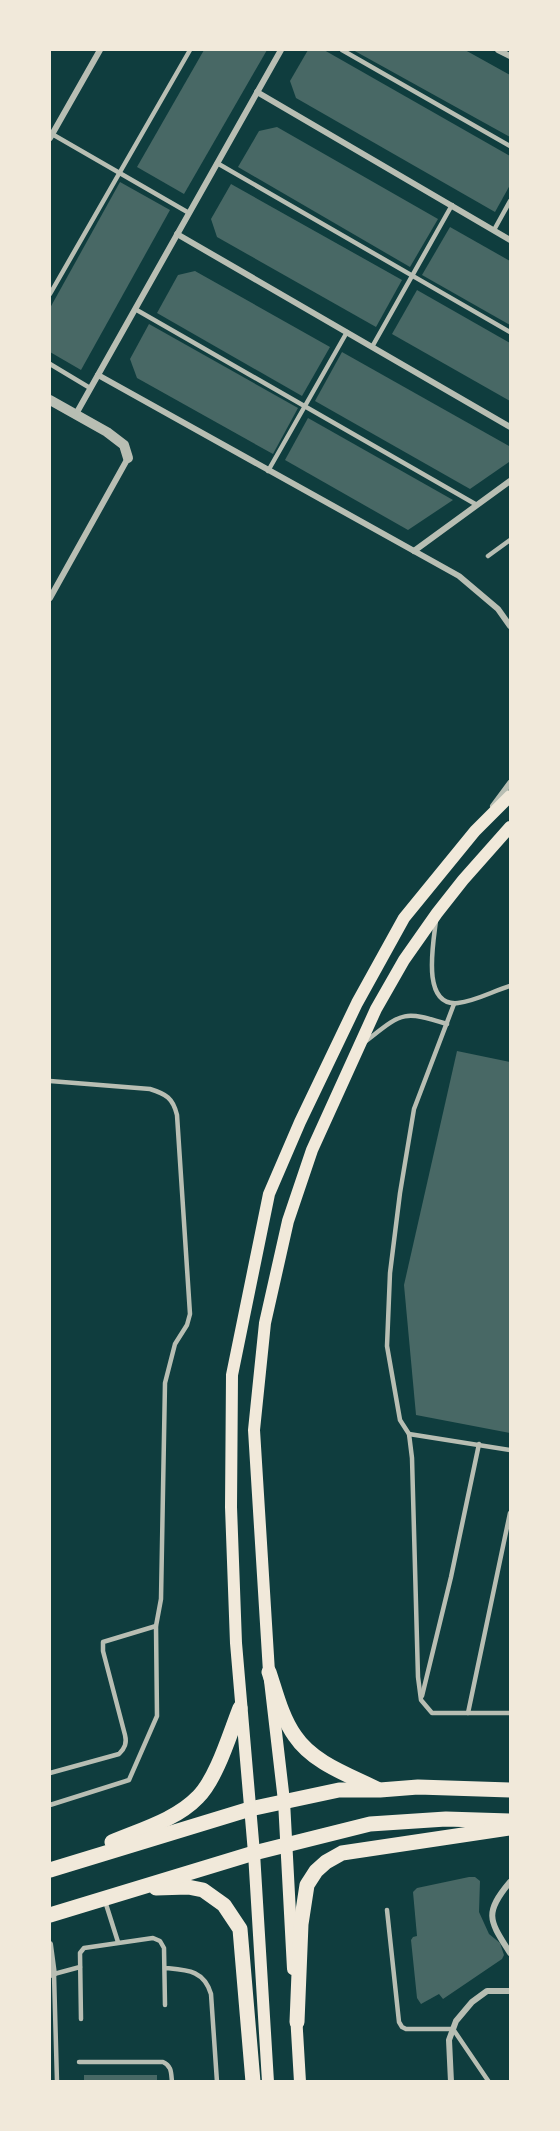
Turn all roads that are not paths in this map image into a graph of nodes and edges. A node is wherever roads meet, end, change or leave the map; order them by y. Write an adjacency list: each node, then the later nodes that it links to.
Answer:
1 (100, 50): 8 (street)
2 (190, 50): 11 (lane)
3 (281, 50): 7 (street)
4 (342, 50): 9 (lane)
5 (498, 50): 6 (street)
6 (510, 56)
7 (257, 92): 10 (street); 13 (street)
8 (51, 136): 11 (lane)
9 (510, 146)
10 (217, 163): 14 (street); 18 (lane)
11 (119, 172): 14 (lane); 19 (lane)
12 (510, 201): 15 (lane)
13 (452, 206): 15 (street); 18 (lane)
14 (189, 213): 16 (street)
15 (494, 230): 17 (street)
16 (177, 234): 20 (street); 21 (street)
17 (510, 240)
18 (413, 275): 22 (lane); 23 (lane)
19 (50, 294)
20 (135, 309): 25 (street); 28 (lane)
21 (347, 332): 23 (street); 28 (lane)
22 (510, 332)
23 (372, 347): 30 (street)
24 (50, 364): 26 (lane)
25 (98, 375): 26 (street); 32 (street)
26 (90, 388): 29 (street)
27 (50, 400): 29 (street)
28 (305, 406): 32 (lane); 34 (lane)
29 (76, 414): 31 (street)
30 (510, 427)
31 (128, 458): 38 (street)
32 (268, 471): 36 (street)
33 (510, 481): 34 (street)
34 (477, 505): 36 (street)
35 (510, 540): 37 (lane)
36 (414, 551): 39 (street)
37 (488, 555)
38 (50, 598)
39 (510, 626)
40 (510, 783): 43 (street)
41 (510, 796): 43 (main road)
42 (510, 827): 44 (main road)
43 (475, 831): 57 (main road)
44 (437, 913): 46 (lane); 48 (main road)
45 (510, 986): 46 (lane)
46 (454, 1004): 47 (lane)
47 (447, 1024): 48 (lane); 50 (lane)
48 (358, 1047): 55 (main road)
49 (50, 1081): 54 (lane)
50 (409, 1434): 51 (lane); 56 (lane)
51 (479, 1444): 52 (lane); 56 (lane)
52 (510, 1450)
53 (510, 1513): 58 (lane)
54 (156, 1626): 60 (lane); 64 (lane)
55 (269, 1672): 61 (main road); 63 (main road)
56 (421, 1700): 58 (lane)
57 (240, 1708): 65 (main road); 70 (main road)
58 (468, 1713): 59 (lane)
59 (510, 1713)
60 (50, 1773)
61 (380, 1790): 62 (main road); 63 (main road)
62 (510, 1790)
63 (284, 1801): 65 (main road); 68 (main road)
64 (50, 1805)
65 (250, 1809): 69 (main road); 70 (main road)
66 (510, 1821): 68 (main road)
67 (510, 1828): 85 (main road)
68 (285, 1845): 69 (main road); 85 (main road)
69 (254, 1853): 72 (main road); 92 (main road)
70 (50, 1869)
71 (510, 1882): 78 (street)
72 (134, 1889): 73 (main road); 91 (main road)
73 (105, 1898): 75 (main road); 76 (lane)
74 (387, 1910): 86 (lane)
75 (50, 1915)
76 (118, 1942): 79 (lane); 80 (lane)
77 (50, 1944): 81 (street)
78 (510, 1953)
79 (81, 1967): 81 (lane); 84 (lane)
80 (165, 1968): 83 (lane); 90 (lane)
81 (52, 1975): 88 (lane)
82 (510, 1989): 86 (street)
83 (165, 2005)
84 (81, 2019)
85 (297, 2022): 93 (main road)
86 (453, 2029): 94 (street); 95 (lane)
87 (80, 2062): 89 (lane)
88 (57, 2082)
89 (172, 2082)
90 (217, 2082)
91 (253, 2082)
92 (268, 2082)
93 (300, 2082)
94 (451, 2082)
95 (489, 2082)

